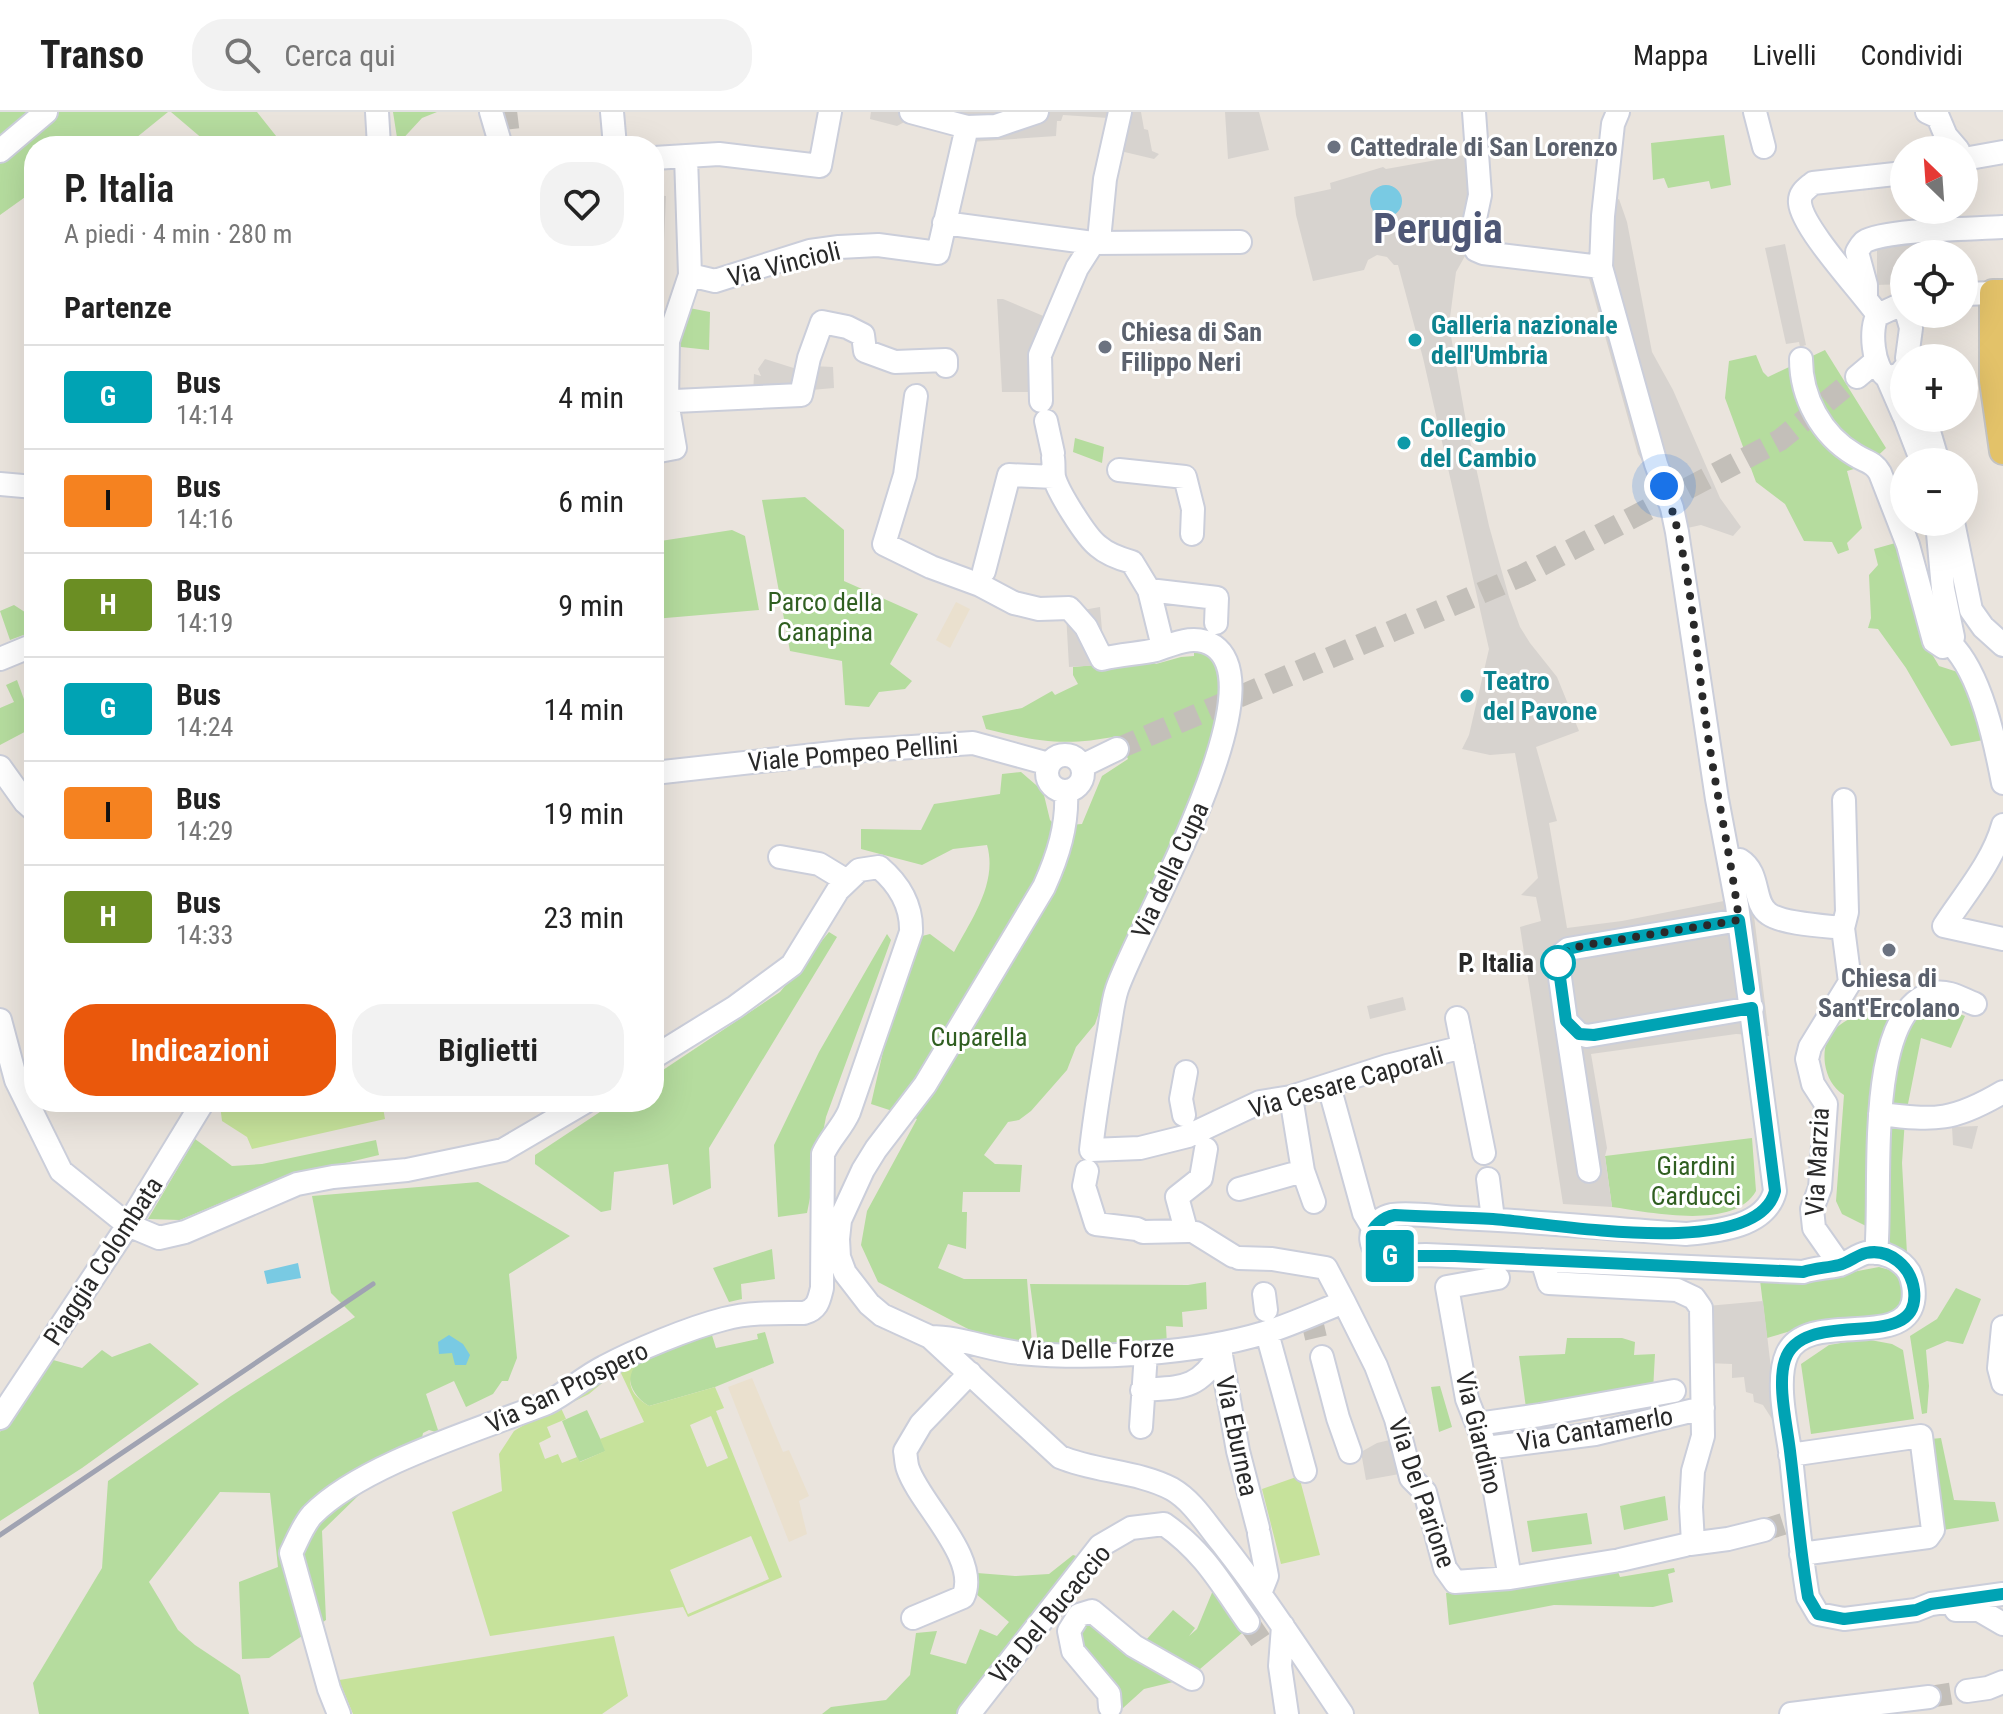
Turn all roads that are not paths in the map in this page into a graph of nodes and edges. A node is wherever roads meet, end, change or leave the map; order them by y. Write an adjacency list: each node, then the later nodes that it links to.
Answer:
1 (46, 112): 17 (street)
2 (377, 112): 13 (street)
3 (612, 112): 14 (street)
4 (830, 112): 20 (street)
5 (911, 112): 12 (street)
6 (1037, 112): 12 (street)
7 (1618, 112): 27 (street)
8 (1755, 112): 16 (street)
9 (1475, 114): 27 (street)
10 (1935, 114): 15 (street)
11 (1119, 119): 26 (street)
12 (967, 127): 24 (street)
13 (378, 136)
14 (614, 136)
15 (1946, 136)
16 (1764, 147)
17 (0, 151)
18 (2003, 152): 19 (street)
19 (1978, 156)
20 (686, 157): 21 (street); 28 (street)
21 (664, 158)
22 (1890, 175): 31 (street)
23 (2003, 227): 32 (street)
24 (942, 233): 26 (street); 28 (street, Via Vincioli)
25 (1240, 242): 26 (street)
26 (1093, 243): 44 (street)
27 (1601, 267): 70 (street)
28 (690, 275): 37 (street)
29 (1998, 293): 30 (street); 43 (main road)
30 (1978, 294)
31 (1890, 304)
32 (1890, 304)
33 (1890, 317): 36 (street)
34 (1801, 359): 54 (street)
35 (946, 366): 40 (street)
36 (1889, 369): 38 (street)
37 (664, 372)
38 (1857, 377)
39 (916, 396): 51 (street)
40 (664, 402)
41 (664, 414): 42 (street)
42 (664, 450)
43 (2003, 451)
44 (1054, 462): 51 (street); 52 (street)
45 (1119, 470): 48 (street)
46 (0, 484): 47 (street)
47 (24, 486)
48 (1192, 534)
49 (1938, 536): 54 (street)
50 (1956, 536): 55 (street)
51 (982, 578): 56 (street)
52 (1149, 590): 53 (street); 56 (street)
53 (1215, 635): 56 (street); 95 (street, Via della Cupa)
54 (1951, 644): 63 (street)
55 (2003, 645)
56 (1163, 647)
57 (24, 649): 58 (street)
58 (0, 659)
59 (1117, 749): 61 (street)
60 (1049, 764): 61 (street); 64 (street, Viale Pompeo Pellini); 65 (street)
61 (1082, 766): 65 (street)
62 (0, 767): 67 (street)
63 (2002, 768)
64 (664, 772)
65 (1066, 791): 93 (street)
66 (1844, 800): 73 (street)
67 (24, 801)
68 (2003, 825): 74 (street)
69 (780, 857): 71 (street)
70 (1730, 861): 72 (street); 73 (street)
71 (847, 881): 81 (street); 91 (street)
72 (1739, 920): 76 (street); 79 (street)
73 (1843, 928): 107 (street, Via Marzia)
74 (2003, 939)
75 (1975, 1004): 90 (street)
76 (1752, 1008): 79 (street); 101 (street)
77 (1457, 1018): 80 (street)
78 (0, 1020): 85 (street)
79 (1566, 1021): 97 (street)
80 (1463, 1047): 83 (street, Via Cesare Caporali); 94 (street)
81 (664, 1051)
82 (1186, 1072): 92 (street)
83 (1329, 1086): 86 (street, Via Cesare Caporali); 103 (street)
84 (2003, 1092): 90 (street)
85 (24, 1096)
86 (1291, 1097): 92 (street, Via Cesare Caporali); 96 (street)
87 (32, 1112): 102 (street)
88 (197, 1112): 102 (street, Piaggia Colombata)
89 (568, 1112): 102 (street)
90 (1880, 1114): 105 (street)
91 (841, 1130): 93 (street); 143 (street, Via San Prospero)
92 (1198, 1136): 95 (street, Via Cesare Caporali); 104 (street)
93 (876, 1149): 113 (street)
94 (1484, 1153)
95 (1089, 1161): 104 (street, Via della Cupa)
96 (1303, 1171): 99 (street); 100 (street)
97 (1589, 1171)
98 (1488, 1179): 101 (street)
99 (1239, 1189)
100 (1314, 1202)
101 (1493, 1219): 103 (street)
102 (128, 1225): 121 (street, Piaggia Colombata)
103 (1373, 1228): 106 (street)
104 (1190, 1232): 109 (street)
105 (1876, 1253): 107 (street); 126 (street)
106 (1542, 1260): 107 (street); 120 (street)
107 (1840, 1265)
108 (1498, 1278): 122 (street, Via Giardino)
109 (1344, 1302): 112 (street, Via Delle Forze); 131 (street, Via Del Parione)
110 (1267, 1319): 112 (street, Via Delle Forze); 114 (street, Via Delle Forze); 127 (street)
111 (2003, 1327): 117 (street)
112 (1316, 1336): 125 (street)
113 (930, 1337): 115 (street, Via Delle Forze); 116 (street)
114 (1220, 1348): 115 (street, Via Delle Forze); 118 (street); 132 (street, Via Eburnea)
115 (1146, 1353): 118 (street)
116 (970, 1373): 132 (street); 135 (street)
117 (2003, 1383)
118 (1142, 1390): 123 (street)
119 (1674, 1391): 122 (street)
120 (1701, 1394): 124 (street, Via Cantamerlo); 129 (street)
121 (0, 1418)
122 (1477, 1424): 124 (street, Via Giardino)
123 (1141, 1427)
124 (1486, 1448): 131 (street, Via Giardino)
125 (1350, 1452)
126 (1790, 1455): 128 (street); 130 (street)
127 (1305, 1471)
128 (1782, 1525): 129 (street, Via Del Parione); 130 (street)
129 (1689, 1544): 131 (street, Via Del Parione)
130 (1801, 1554): 133 (street)
131 (1510, 1578)
132 (1261, 1591): 136 (street)
133 (1999, 1605)
134 (1245, 1617): 144 (street, Via Del Bucaccio)
135 (913, 1618)
136 (1283, 1626): 138 (street); 146 (street)
137 (1261, 1641): 138 (street)
138 (1280, 1666): 145 (street)
139 (1192, 1679): 141 (street)
140 (1929, 1697): 142 (street)
141 (1111, 1712)
142 (1802, 1713): 147 (street)
143 (339, 1714)
144 (969, 1714)
145 (1287, 1714)
146 (1342, 1714)
147 (1791, 1714)

